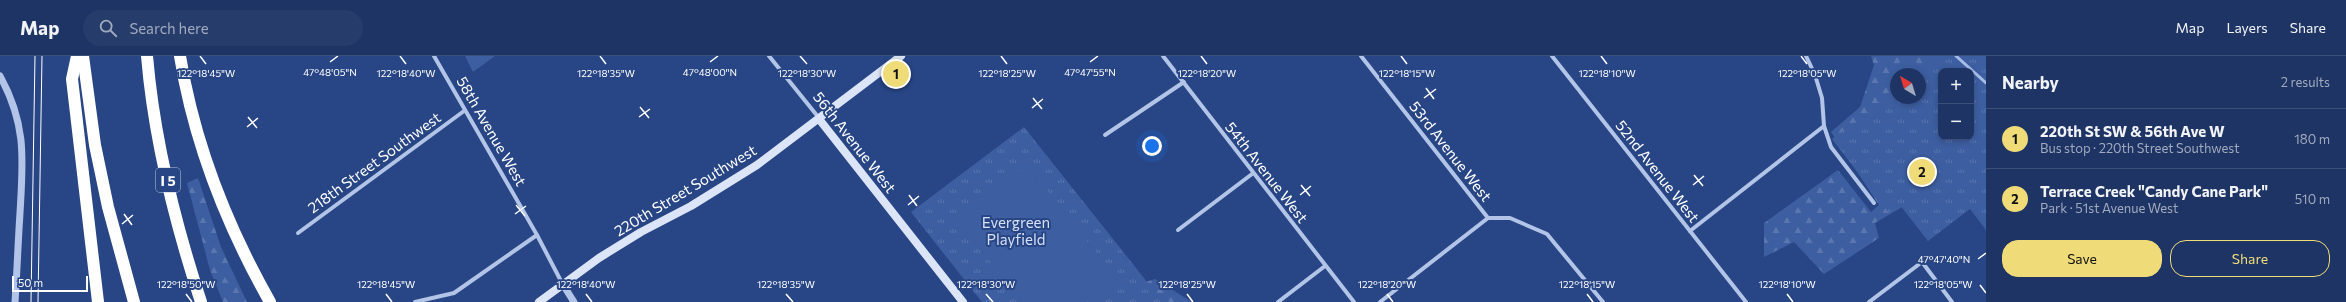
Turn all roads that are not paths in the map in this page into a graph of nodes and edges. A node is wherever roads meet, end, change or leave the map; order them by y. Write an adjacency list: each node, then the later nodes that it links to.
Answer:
1 (77, 56): 28 (highway)
2 (83, 56): 29 (highway)
3 (147, 56): 30 (highway, I 5)
4 (180, 56): 31 (highway)
5 (434, 56): 14 (street, 58th Avenue West)
6 (769, 56): 15 (street, 56th Avenue West)
7 (901, 56): 15 (main road, 220th Street Southwest)
8 (1163, 56): 13 (street, 54th Avenue West)
9 (1361, 56): 20 (street, 53rd Avenue West)
10 (1552, 56): 22 (street, 52nd Avenue West)
11 (1806, 56): 16 (street)
12 (0, 76): 27 (street)
13 (1184, 82): 17 (street); 18 (street, 54th Avenue West)
14 (464, 111): 23 (street, 218th Street Southwest); 24 (street, 58th Avenue West)
15 (819, 118): 26 (main road, 220th Street Southwest); 35 (main road, 56th Avenue West)
16 (1824, 126): 19 (street); 22 (street)
17 (1105, 134)
18 (1252, 174): 21 (street); 25 (street, 54th Avenue West)
19 (1874, 203)
20 (1488, 218): 38 (street); 39 (street, 53rd Avenue West)
21 (1178, 230)
22 (1690, 231): 40 (street, 52nd Avenue West)
23 (298, 233)
24 (537, 234): 26 (street, 58th Avenue West); 32 (street)
25 (1325, 266): 36 (street); 37 (street, 54th Avenue West)
26 (562, 283): 33 (main road, 220th Street Southwest); 34 (street, 58th Avenue West)
27 (15, 302)
28 (98, 302)
29 (134, 302)
30 (201, 302)
31 (270, 302)
32 (415, 302)
33 (539, 302)
34 (574, 302)
35 (962, 302)
36 (1278, 302)
37 (1354, 302)
38 (1380, 302)
39 (1603, 302)
40 (1746, 302)
41 (1869, 302): 42 (street)
42 (1952, 302)

